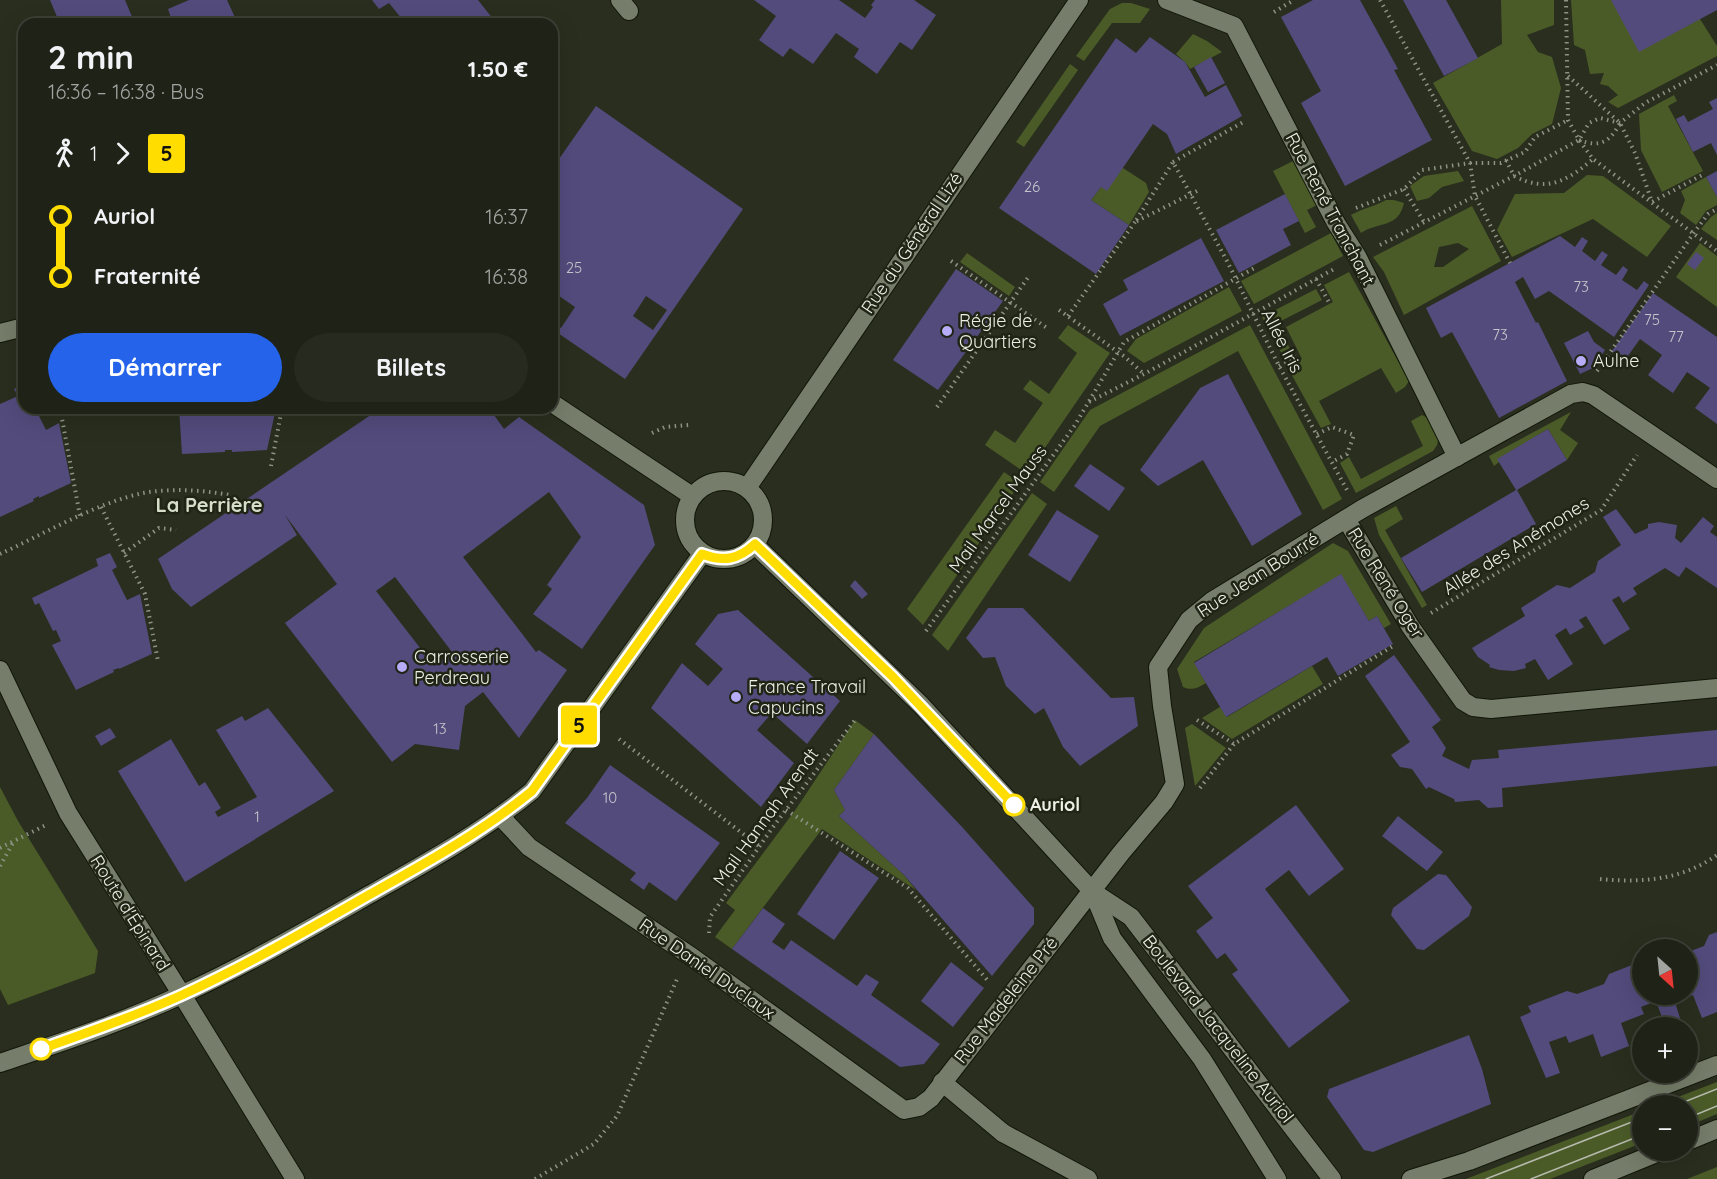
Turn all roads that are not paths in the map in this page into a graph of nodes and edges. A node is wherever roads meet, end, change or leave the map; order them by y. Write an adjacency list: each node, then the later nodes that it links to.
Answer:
1 (1079, 0): 8 (street, Rue du Général Lizé)
2 (1167, 0): 6 (street, Rue René Tranchant)
3 (18, 328): 4 (street)
4 (0, 333)
5 (558, 407): 9 (street)
6 (1457, 457): 7 (street, Rue René Oger); 10 (street, Rue René Oger)
7 (1717, 479)
8 (747, 488): 9 (street); 11 (street)
9 (692, 496): 12 (street)
10 (1346, 519): 14 (street, Rue René Oger); 16 (street, Rue Jean Bourré)
11 (755, 544): 12 (street); 16 (street, Boulevard Jacqueline Auriol)
12 (702, 554): 15 (street)
13 (0, 670): 17 (street, Route d'Épinard)
14 (1717, 688)
15 (501, 817): 17 (street); 21 (street, Rue Daniel Duclaux)
16 (1092, 892): 20 (street, Rue Madeleine Pré); 27 (street, Boulevard Jacqueline Auriol); 28 (street, Boulevard Jacqueline Auriol)
17 (182, 995): 18 (street); 25 (street, Route d'Épinard)
18 (0, 1063)
19 (1717, 1065): 29 (street)
20 (942, 1082): 21 (street, Rue Madeleine Pré); 26 (street)
21 (919, 1107)
22 (1717, 1129): 23 (street)
23 (1698, 1137)
24 (1637, 1161): 30 (street)
25 (295, 1179)
26 (1088, 1179)
27 (1277, 1179)
28 (1332, 1179)
29 (1411, 1179)
30 (1593, 1179)

